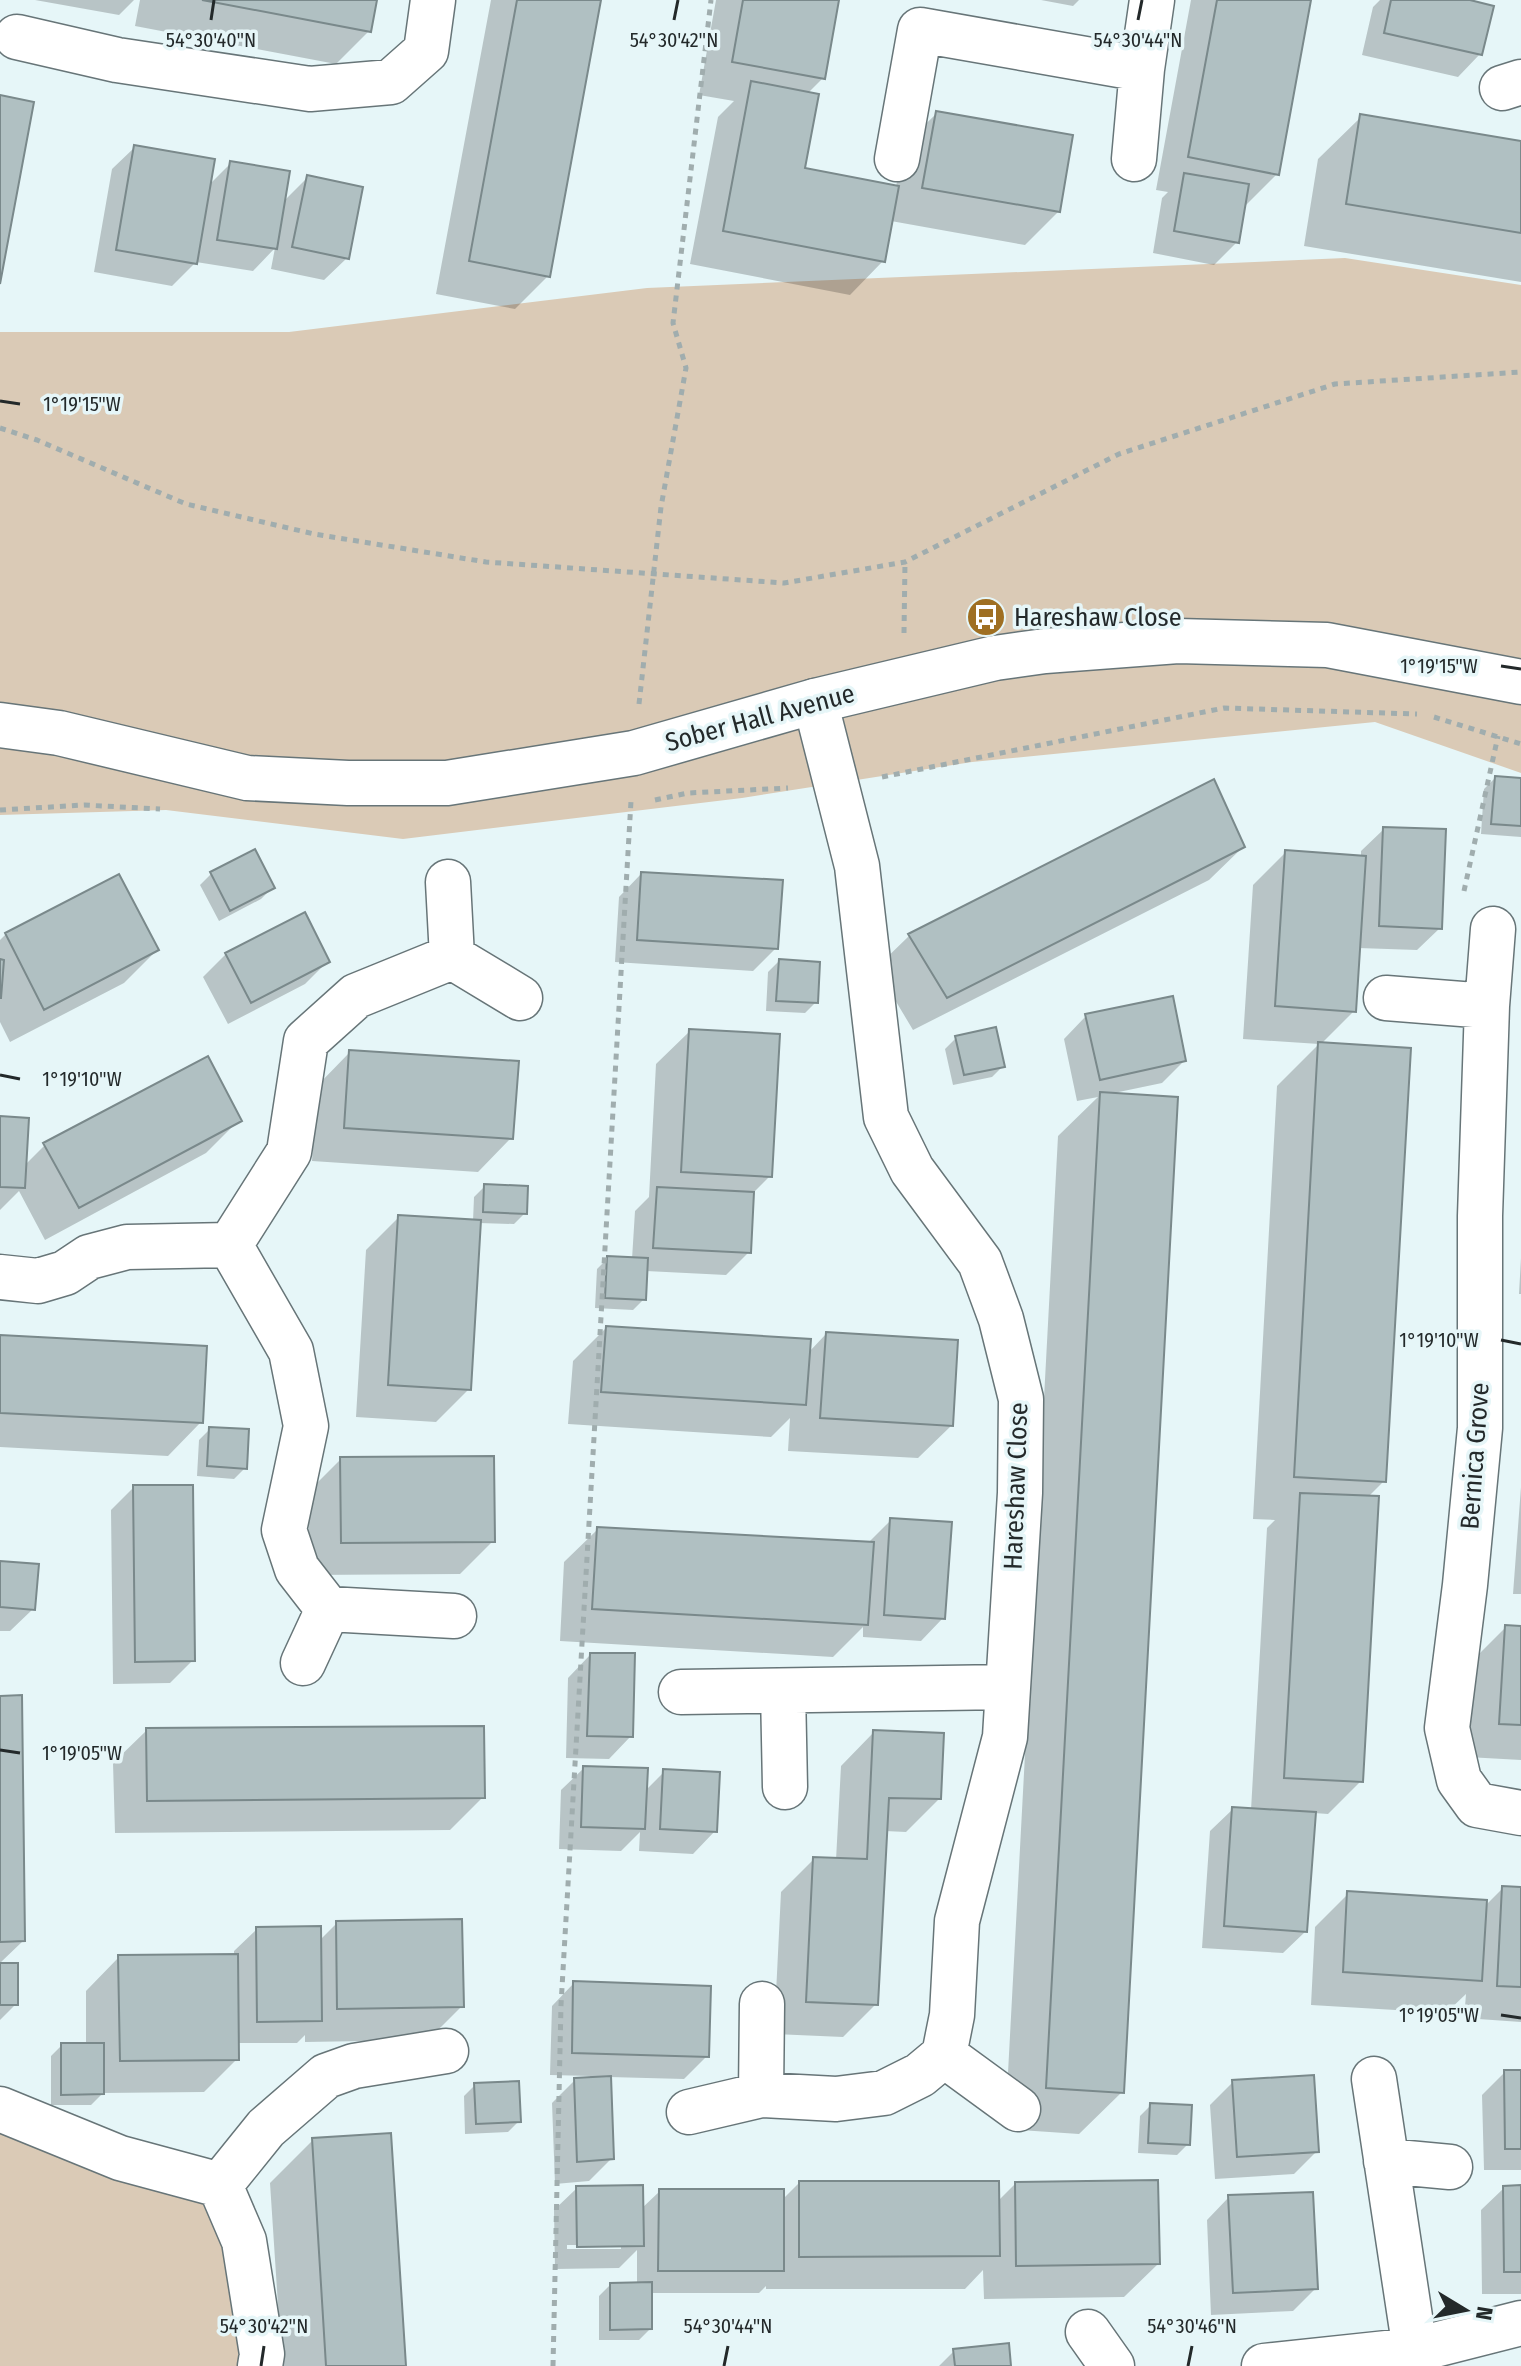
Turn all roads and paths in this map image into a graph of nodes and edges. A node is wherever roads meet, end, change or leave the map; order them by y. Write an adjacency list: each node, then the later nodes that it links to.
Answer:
1 (433, 0): 5 (street)
2 (711, 0): 12 (path)
3 (1152, 0): 6 (street)
4 (922, 15): 6 (street); 7 (street)
5 (17, 37)
6 (1142, 69): 8 (street)
7 (897, 159)
8 (1134, 159)
9 (1521, 372): 11 (path)
10 (0, 428): 12 (path)
11 (905, 562): 12 (path); 13 (path)
12 (653, 572): 19 (path)
13 (918, 634)
14 (1521, 682): 15 (street, Sober Hall Avenue)
15 (815, 701): 19 (street, Sober Hall Avenue); 20 (street, Hareshaw Close)
16 (0, 725): 19 (street, Sober Hall Avenue)
17 (1498, 736): 18 (path); 20 (path); 26 (path)
18 (1521, 744)
19 (634, 753): 21 (path)
20 (837, 786): 21 (path); 36 (street, Hareshaw Close)
21 (630, 806): 22 (path); 55 (path)
22 (615, 808)
23 (164, 809): 24 (path)
24 (0, 810)
25 (448, 882): 27 (street)
26 (1493, 929): 30 (street, Bernica Grove)
27 (452, 957): 28 (street); 31 (street)
28 (520, 998)
29 (1386, 998): 30 (street)
30 (1487, 1006): 40 (street, Bernica Grove)
31 (230, 1245): 32 (street); 33 (street)
32 (0, 1277)
33 (328, 1609): 34 (street); 35 (street)
34 (454, 1616)
35 (303, 1663)
36 (1008, 1687): 37 (street); 43 (street, Hareshaw Close)
37 (783, 1691): 38 (street); 39 (street)
38 (681, 1692)
39 (785, 1787)
40 (1521, 1813)
41 (762, 2004): 45 (street)
42 (446, 2051): 51 (street)
43 (944, 2055): 45 (street); 47 (street)
44 (1374, 2079): 49 (street)
45 (761, 2095): 48 (street)
46 (0, 2109): 51 (street)
47 (1018, 2109)
48 (689, 2112)
49 (1386, 2161): 50 (street); 53 (street)
50 (1450, 2167)
51 (220, 2185): 54 (street)
52 (1521, 2323): 53 (street)
53 (1415, 2350): 56 (street)
54 (260, 2366)
55 (553, 2366)
56 (1264, 2366)

